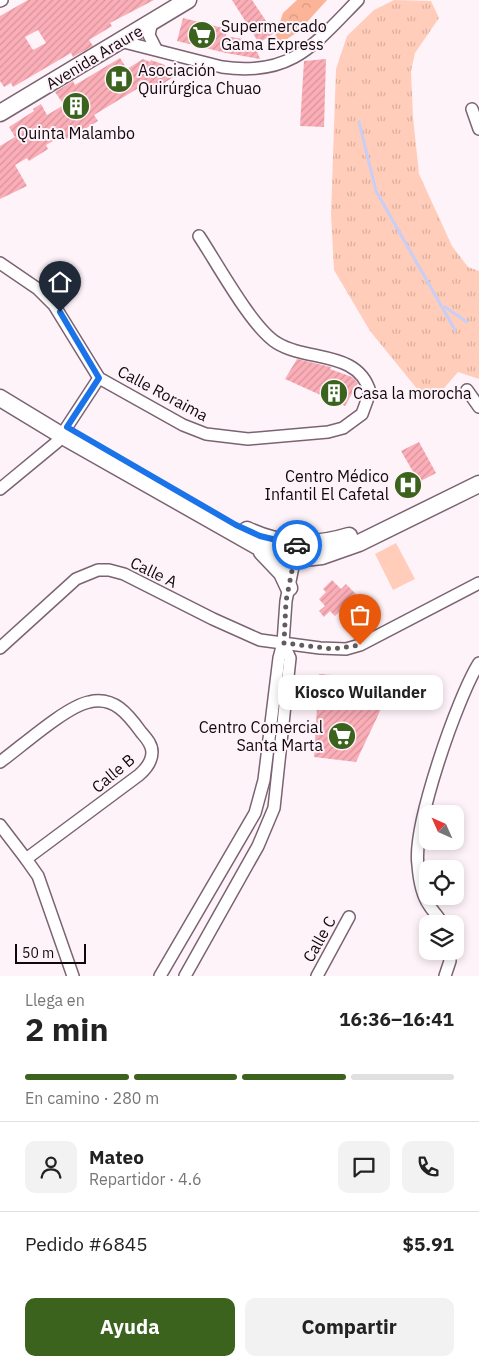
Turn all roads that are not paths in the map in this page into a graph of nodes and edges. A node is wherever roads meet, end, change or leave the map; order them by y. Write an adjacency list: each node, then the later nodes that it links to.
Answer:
1 (188, 0): 3 (street, Avenida Araure)
2 (358, 0): 5 (street)
3 (152, 21): 4 (street, Avenida Araure); 5 (street)
4 (120, 41): 5 (street); 7 (street, Avenida Araure)
5 (156, 48)
6 (472, 108): 8 (street)
7 (0, 113)
8 (479, 129)
9 (199, 236): 11 (street, Calle Roraima)
10 (0, 263): 11 (street, Calle Roraima)
11 (99, 378): 16 (street)
12 (0, 387): 16 (street)
13 (467, 390): 15 (street)
14 (0, 398): 16 (street)
15 (479, 408)
16 (64, 431): 19 (street); 20 (street); 21 (street)
17 (479, 472): 21 (street)
18 (479, 484): 21 (street)
19 (0, 489)
20 (257, 546): 21 (street); 23 (street)
21 (296, 552): 23 (street)
22 (479, 583): 24 (street, Calle A)
23 (289, 588): 24 (street)
24 (284, 643): 25 (street, Calle A); 34 (street); 35 (street)
25 (0, 648)
26 (479, 663): 30 (street)
27 (0, 762): 29 (street, Calle B)
28 (0, 825): 29 (street)
29 (26, 859): 33 (street)
30 (436, 915)
31 (349, 917): 36 (street, Calle C)
32 (450, 960): 37 (street)
33 (73, 976)
34 (160, 976)
35 (185, 976)
36 (317, 976)
37 (445, 976)

